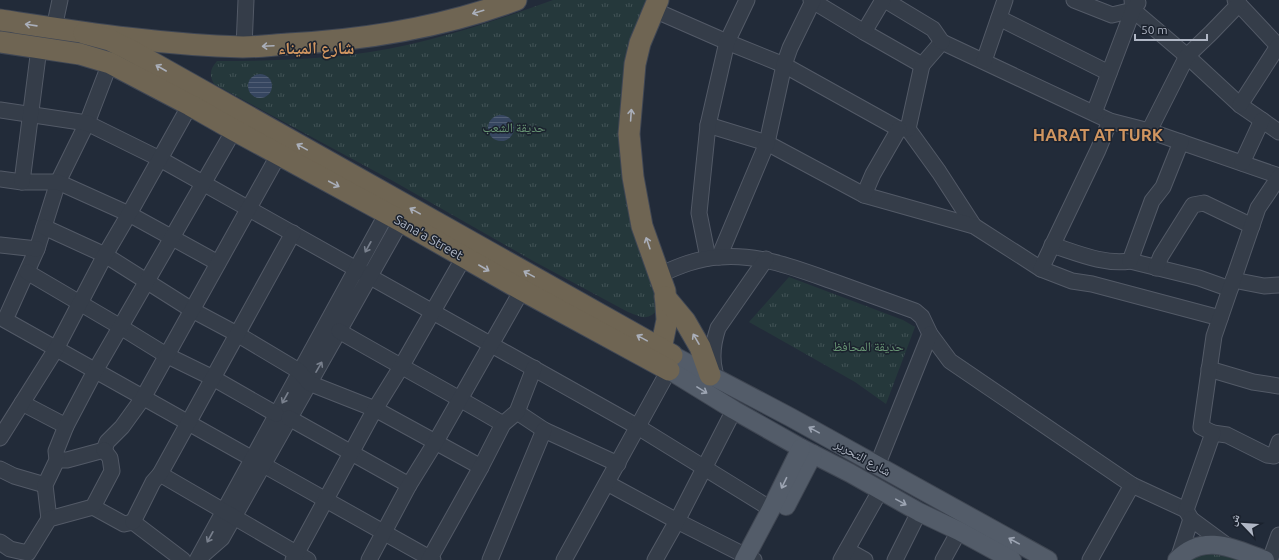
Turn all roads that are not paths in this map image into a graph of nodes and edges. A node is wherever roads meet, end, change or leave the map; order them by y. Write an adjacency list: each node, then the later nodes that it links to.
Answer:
1 (60, 0): 14 (street)
2 (246, 0): 20 (street)
3 (516, 0): 20 (highway, one-way to 20)
4 (747, 0): 18 (street)
5 (812, 0): 15 (street); 26 (street)
6 (884, 0): 15 (street); 19 (street)
7 (1005, 0): 12 (street)
8 (1074, 0): 10 (street)
9 (1237, 2): 21 (street); 23 (street)
10 (1135, 3): 23 (street); 28 (street)
11 (656, 5): 18 (street); 74 (highway, one-way to 11)
12 (999, 18): 24 (street); 28 (street)
13 (0, 20): 14 (highway, one-way to 13)
14 (54, 28): 16 (highway)
15 (864, 32): 27 (street)
16 (84, 33): 20 (highway); 29 (highway, one-way to 16)
17 (0, 42): 22 (highway)
18 (727, 42): 26 (street); 37 (street)
19 (942, 42): 24 (street); 27 (street)
20 (244, 47)
21 (1278, 47): 30 (street)
22 (39, 48): 25 (highway); 33 (street)
23 (1187, 56): 30 (street); 40 (street)
24 (984, 61): 32 (street)
25 (110, 63): 29 (highway); 36 (street)
26 (784, 65): 38 (street); 43 (street)
27 (922, 65): 38 (street)
28 (1109, 73): 32 (street)
29 (192, 96): 39 (highway, Sana'a Street); 45 (street); 93 (highway, Sana'a Street, one-way to 29)
30 (1240, 105): 34 (street)
31 (0, 110): 33 (street)
32 (1094, 113): 35 (street)
33 (30, 114): 36 (street); 49 (street)
34 (1262, 120): 41 (street); 46 (street)
35 (1110, 121): 40 (street); 62 (street)
36 (87, 123): 45 (street); 50 (street)
37 (708, 125): 43 (street); 66 (street)
38 (903, 129): 52 (street); 56 (street)
39 (234, 130): 44 (highway, Sana'a Street); 51 (street)
40 (1149, 131): 42 (street)
41 (1279, 132)
42 (1181, 142): 46 (street); 68 (street)
43 (767, 143): 52 (street); 66 (street)
44 (279, 154): 53 (street); 55 (highway, Sana'a Street, one-way to 55)
45 (160, 159): 51 (street); 54 (street)
46 (1242, 163): 47 (street)
47 (1279, 176): 57 (street)
48 (0, 179): 49 (street)
49 (22, 182): 50 (street)
50 (58, 182): 54 (street); 58 (street)
51 (203, 183): 53 (street); 60 (street)
52 (864, 195): 56 (street)
53 (248, 208): 59 (street); 69 (street)
54 (129, 214): 60 (street); 64 (street)
55 (394, 217): 65 (highway, Sana'a Street); 71 (street, one-way to 71); 75 (street)
56 (974, 226): 72 (street)
57 (1252, 226): 70 (street); 77 (street)
58 (44, 227): 63 (street); 64 (street)
59 (293, 233): 71 (street); 88 (street)
60 (172, 238): 69 (street); 76 (street)
61 (0, 245): 63 (street)
62 (1052, 245): 68 (street); 72 (street)
63 (38, 249): 73 (street)
64 (105, 255): 76 (street); 81 (street)
65 (464, 257): 79 (highway, Sana'a Street, one-way to 79); 83 (street)
66 (713, 257): 67 (street); 74 (street)
67 (766, 259): 89 (street); 99 (street)
68 (1130, 261): 70 (street)
69 (218, 263): 82 (street)
70 (1156, 268): 77 (street)
71 (356, 269): 75 (street); 98 (street)
72 (1041, 269): 84 (street)
73 (27, 272): 81 (street); 85 (street)
74 (659, 274): 80 (highway)
75 (370, 276): 83 (street); 87 (street)
76 (146, 282): 82 (street); 86 (street)
77 (1231, 284): 78 (street); 84 (street)
78 (1279, 286)
79 (522, 290): 90 (street); 93 (highway, Sana'a Street)
80 (665, 297): 93 (highway); 99 (highway, one-way to 80)
81 (80, 303): 86 (street); 91 (street)
82 (192, 310): 88 (street); 92 (street)
83 (433, 312): 90 (street); 94 (street)
84 (1220, 318): 96 (street)
85 (2, 320): 91 (street)
86 (120, 327): 92 (street); 97 (street)
87 (339, 331): 94 (street); 98 (street, one-way to 87)
88 (238, 334): 98 (street); 100 (street)
89 (930, 334): 126 (street); 134 (street)
90 (491, 344): 95 (street); 103 (street)
91 (56, 349): 97 (street); 104 (street)
92 (166, 355): 100 (street); 102 (street)
93 (669, 358): 99 (main road, شارع التحرير); 106 (main road, شارع التحرير, one-way to 106); 112 (street)
94 (401, 367): 103 (street); 105 (street)
95 (534, 368): 107 (street); 112 (street)
96 (1209, 369): 101 (street); 114 (street)
97 (95, 371): 102 (street); 111 (street)
98 (304, 377): 105 (street); 108 (street)
99 (714, 377): 121 (main road, شارع التحرير, one-way to 99)
100 (213, 378): 108 (street); 109 (street)
101 (1279, 386)
102 (143, 398): 109 (street); 118 (street)
103 (459, 398): 110 (street); 117 (street)
104 (22, 403): 111 (street); 115 (street)
105 (375, 409): 117 (street); 120 (street)
106 (734, 410): 119 (main road, شارع التحرير); 127 (street)
107 (517, 412): 110 (street); 113 (street)
108 (283, 416): 120 (street); 123 (street)
109 (188, 423): 123 (street); 130 (street)
110 (503, 424): 125 (street)
111 (66, 426): 122 (street)
112 (638, 427): 124 (street); 127 (street)
113 (544, 430): 124 (street); 158 (street)
114 (1213, 433): 116 (street); 141 (street)
115 (0, 438)
116 (1279, 442)
117 (435, 443): 125 (street); 133 (street)
118 (104, 450): 122 (street); 137 (street)
119 (807, 451): 129 (main road, شارع التحرير); 138 (main road, one-way to 138); 154 (main road)
120 (352, 452): 133 (street); 136 (street)
121 (859, 455): 126 (main road, شارع التحرير); 129 (main road)
122 (57, 460): 132 (street)
123 (257, 462): 136 (street); 140 (street)
124 (618, 464): 131 (street)
125 (481, 467): 153 (street)
126 (880, 467): 135 (main road); 165 (main road, شارع التحرير, one-way to 126)
127 (704, 468): 138 (street); 143 (street)
128 (0, 469): 132 (street)
129 (850, 473): 135 (main road, شارع التحرير)
130 (160, 474): 140 (street); 144 (street)
131 (607, 483): 143 (street); 159 (street)
132 (45, 485): 142 (street)
133 (409, 485): 146 (street)
134 (1132, 485): 141 (street); 166 (street)
135 (877, 489): 139 (main road, شارع التحرير, one-way to 139); 150 (street)
136 (326, 501): 146 (street); 152 (street)
137 (93, 507): 142 (street); 144 (street)
138 (771, 509): 154 (main road)
139 (920, 512): 145 (main road, شارع التحرير); 162 (street)
140 (229, 514): 152 (street); 156 (street)
141 (1188, 515): 148 (street); 167 (street)
142 (49, 519): 151 (street)
143 (677, 521): 154 (street); 160 (street)
144 (133, 522): 155 (street)
145 (959, 530): 163 (street); 164 (main road, شارع التحرير)
146 (384, 533): 153 (street); 157 (street)
147 (1279, 535): 169 (street)
148 (1229, 547): 167 (main road); 168 (main road)
149 (3, 548): 151 (street)
150 (844, 555): 161 (street)
151 (29, 557)
152 (299, 558)
153 (431, 559)
154 (750, 559)
155 (183, 560)
156 (197, 560)
157 (369, 560)
158 (490, 560)
159 (564, 560)
160 (655, 560)
161 (865, 560)
162 (895, 560)
163 (943, 560)
164 (1011, 560)
165 (1048, 560)
166 (1090, 560)
167 (1178, 560)
168 (1265, 560)
169 (1270, 560)

